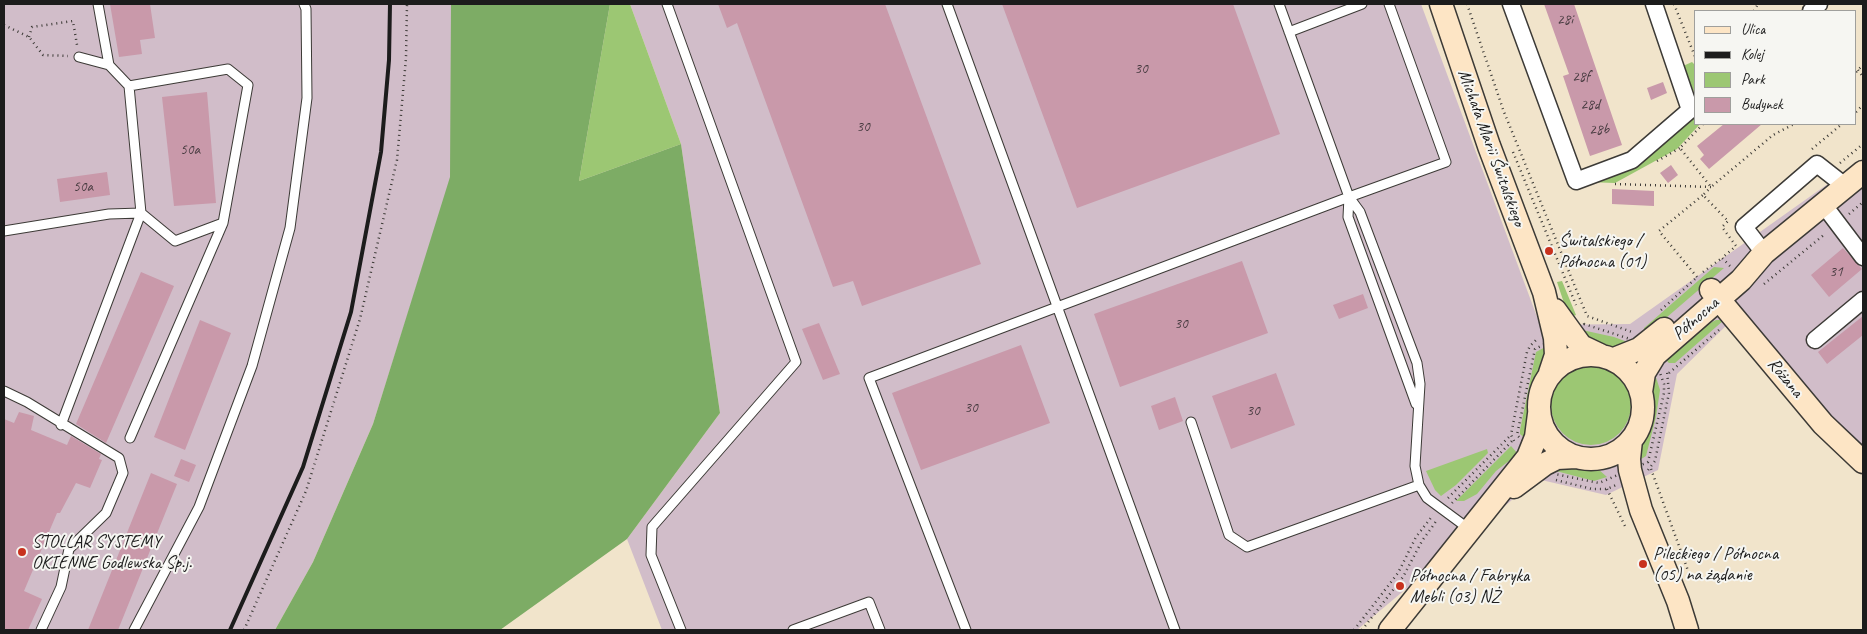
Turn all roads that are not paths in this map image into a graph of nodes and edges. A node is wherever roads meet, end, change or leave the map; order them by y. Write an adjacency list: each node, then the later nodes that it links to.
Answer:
1 (98, 4): 13 (lane)
2 (304, 4): 47 (lane)
3 (667, 4): 48 (lane)
4 (948, 4): 26 (lane)
5 (1279, 4): 11 (lane)
6 (1362, 4): 11 (lane)
7 (1389, 4): 17 (lane)
8 (1440, 4): 27 (main road, Michała Marii Świtalskiego)
9 (1511, 4): 10 (street)
10 (1654, 4)
11 (1289, 32): 17 (lane)
12 (79, 57): 13 (lane)
13 (109, 65): 14 (lane)
14 (129, 86): 19 (lane); 20 (lane)
15 (1863, 172): 16 (main road, Północna)
16 (1846, 186): 18 (main road, Północna); 22 (street)
17 (1349, 197): 26 (lane); 34 (lane); 34 (lane)
18 (1823, 204): 22 (main road, Północna); 23 (street)
19 (142, 213): 20 (lane); 21 (lane); 37 (lane)
20 (223, 223): 38 (lane)
21 (4, 232)
22 (1764, 253): 24 (main road, Północna)
23 (1863, 257)
24 (1709, 288): 29 (main road, Północna); 42 (main road, Różana)
25 (1863, 300): 28 (street)
26 (1058, 308): 51 (lane); 52 (lane)
27 (1569, 329): 30 (main road, Michała Marii Świtalskiego); 31 (main road)
28 (1815, 340)
29 (1644, 351): 30 (main road, Północna); 33 (main road)
30 (1607, 357): 31 (main road); 33 (main road)
31 (1550, 373): 35 (main road)
32 (4, 391): 37 (lane)
33 (1641, 392): 39 (main road)
34 (1418, 410): 44 (lane)
35 (1539, 413): 40 (main road); 41 (main road)
36 (1191, 422): 44 (lane)
37 (61, 425): 46 (lane)
38 (130, 438)
39 (1631, 440): 41 (main road); 43 (main road)
40 (1532, 455): 41 (main road); 45 (main road)
41 (1584, 458): 43 (main road)
42 (1863, 460)
43 (1633, 473): 54 (main road)
44 (1418, 485): 45 (lane)
45 (1469, 529): 53 (main road)
46 (41, 630)
47 (134, 630)
48 (681, 630)
49 (793, 630): 50 (lane)
50 (880, 630)
51 (966, 630)
52 (1176, 630)
53 (1390, 630)
54 (1687, 630)

